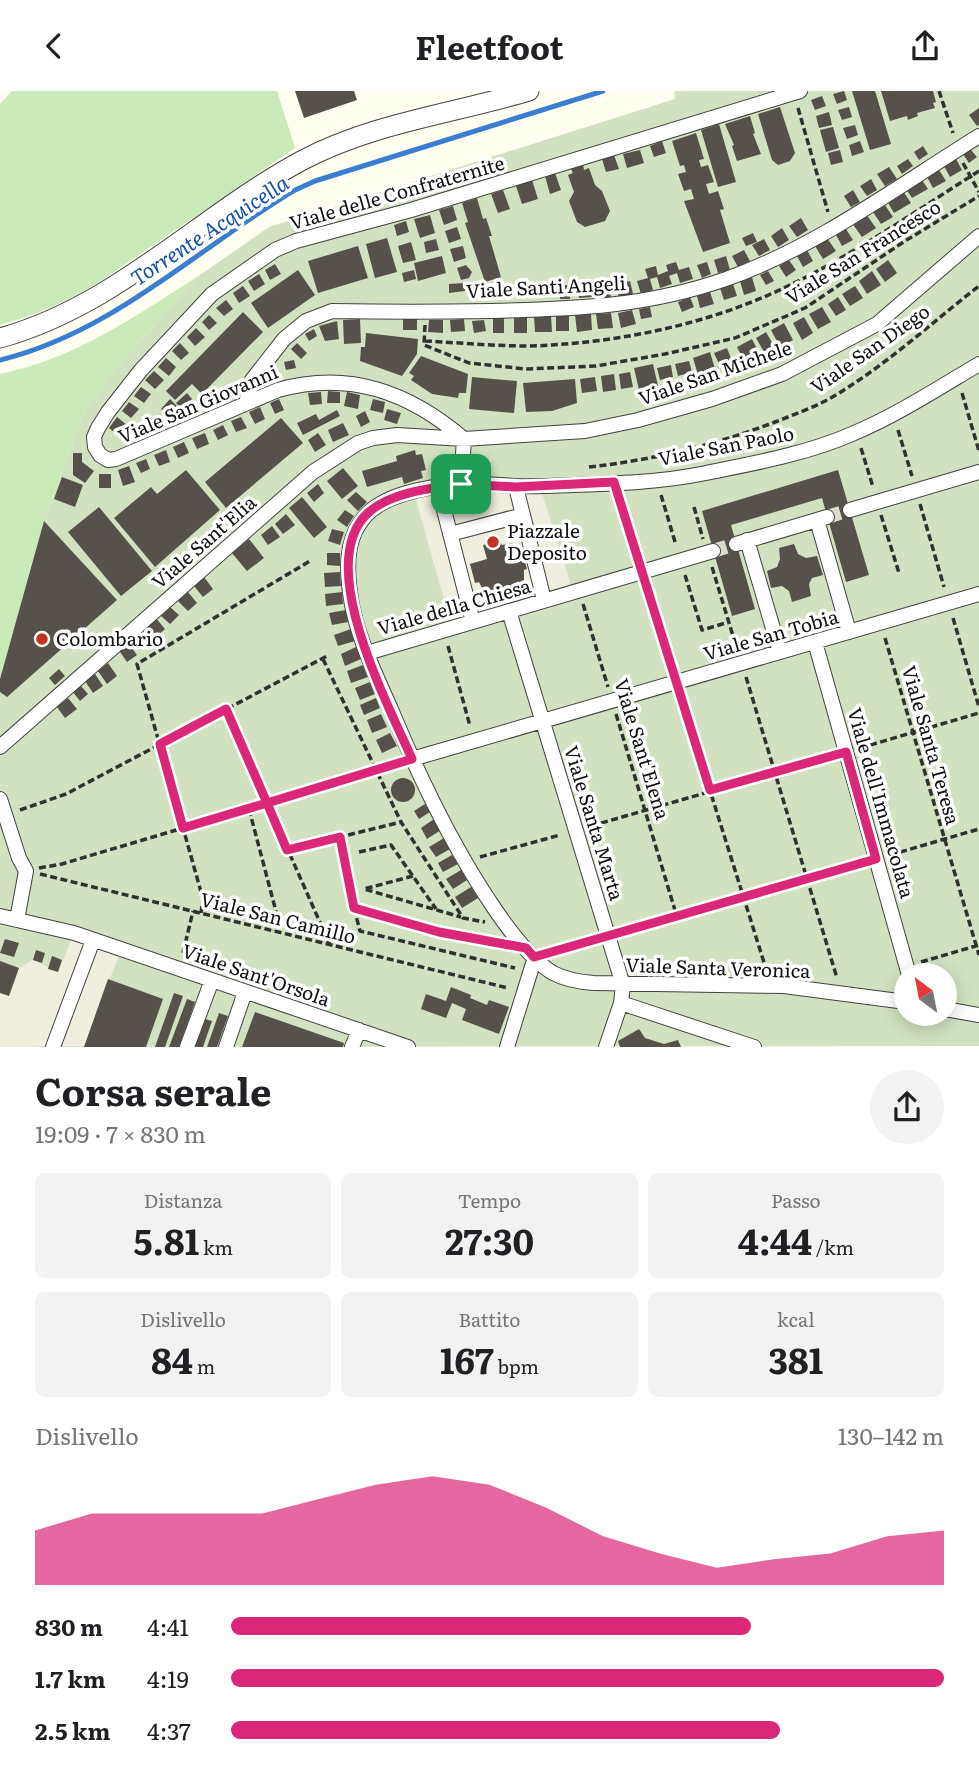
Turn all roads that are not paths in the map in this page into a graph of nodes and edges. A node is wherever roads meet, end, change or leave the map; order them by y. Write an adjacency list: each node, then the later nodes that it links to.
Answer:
1 (529, 91): 5 (street)
2 (797, 92): 9 (street, Viale delle Confraternite)
3 (979, 136): 7 (street, Viale Santi Angeli)
4 (979, 236): 8 (street, Viale San Michele)
5 (0, 338)
6 (979, 364): 13 (street, Viale San Paolo)
7 (246, 403): 8 (street, Viale San Giovanni); 9 (street, Viale San Giovanni)
8 (464, 439): 11 (street); 27 (street, Viale Sant'Elia)
9 (100, 455)
10 (979, 472): 14 (street)
11 (461, 484): 12 (street, Viale San Paolo); 13 (street, Viale San Paolo)
12 (438, 487): 16 (street); 25 (street, Viale San Paolo)
13 (516, 487): 15 (street)
14 (850, 510)
15 (523, 515): 16 (street); 19 (street)
16 (450, 534): 21 (street)
17 (710, 551): 19 (street, Viale della Chiesa)
18 (979, 594): 22 (street, Viale San Tobia)
19 (544, 600): 20 (street, Viale della Chiesa)
20 (509, 611): 21 (street, Viale della Chiesa); 26 (street, Viale Santa Marta)
21 (473, 622): 25 (street, Viale della Chiesa)
22 (849, 632): 23 (street, Viale San Tobia); 24 (street)
23 (815, 642): 24 (street, Viale San Tobia); 34 (street, Viale dell'Immacolata)
24 (780, 652): 26 (street, Viale San Tobia)
25 (367, 653): 28 (street, Viale Santa Veronica)
26 (543, 721): 28 (street, Viale San Tobia); 36 (street, Viale Santa Marta)
27 (0, 747)
28 (412, 759): 33 (street, Viale Santa Veronica)
29 (0, 799): 31 (street)
30 (0, 916): 31 (street, Viale Sant'Orsola)
31 (17, 920): 32 (street, Viale Sant'Orsola)
32 (93, 940): 35 (street, Viale Sant'Orsola); 43 (street)
33 (530, 959): 36 (street, Viale Santa Veronica); 48 (street)
34 (906, 963)
35 (212, 980): 37 (street, Viale Sant'Orsola); 44 (street)
36 (623, 985): 38 (street, Viale Santa Veronica); 39 (street, Viale Santa Marta)
37 (245, 992): 42 (street, Viale Sant'Orsola); 45 (street)
38 (894, 1001)
39 (621, 1003): 49 (street, Viale Santa Marta); 50 (street)
40 (957, 1011): 41 (street)
41 (979, 1015)
42 (359, 1030): 46 (street); 47 (street, Viale Sant'Orsola)
43 (53, 1047)
44 (187, 1047)
45 (226, 1047)
46 (352, 1047)
47 (408, 1047)
48 (507, 1047)
49 (606, 1047)
50 (754, 1047)

